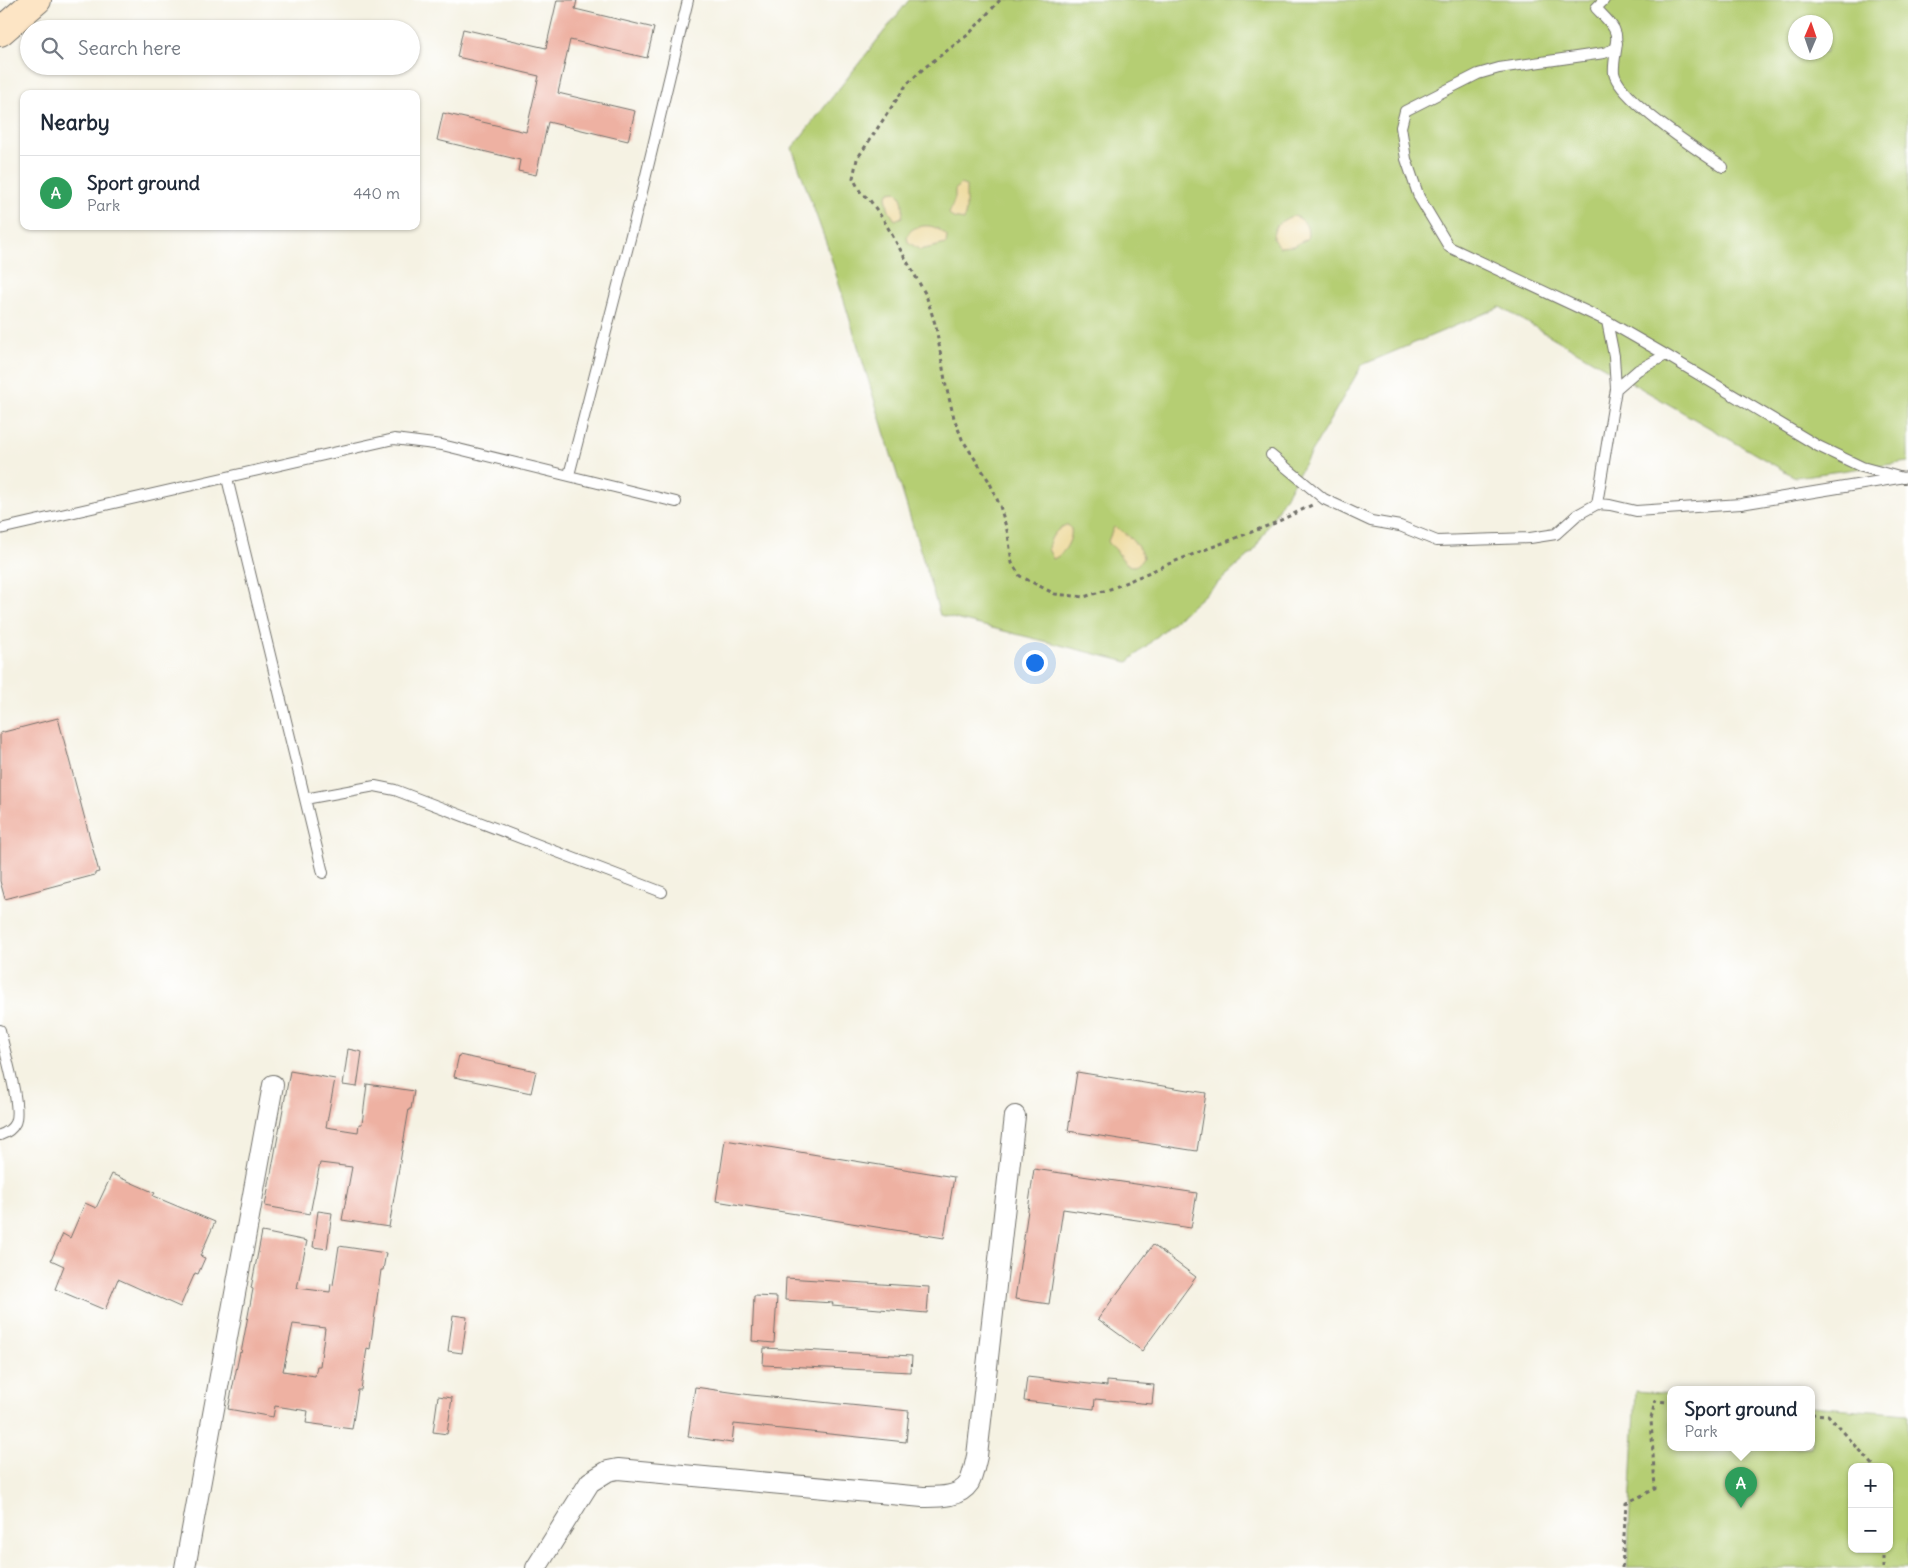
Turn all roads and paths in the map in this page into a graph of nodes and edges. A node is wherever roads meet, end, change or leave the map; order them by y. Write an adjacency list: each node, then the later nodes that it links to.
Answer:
1 (37, 0): 7 (street)
2 (688, 0): 14 (lane)
3 (1000, 0): 17 (path)
4 (1588, 0): 6 (lane)
5 (1604, 0): 6 (lane)
6 (1596, 8): 8 (lane)
7 (0, 32)
8 (1617, 42): 9 (lane); 10 (lane)
9 (1723, 167)
10 (1607, 321): 11 (lane); 12 (lane)
11 (1666, 355): 12 (lane); 15 (lane)
12 (1616, 389): 19 (lane)
13 (1271, 455): 17 (lane)
14 (569, 475): 16 (lane); 18 (lane)
15 (1905, 477): 19 (lane)
16 (227, 478): 20 (lane); 21 (lane)
17 (1324, 499): 19 (lane)
18 (676, 502)
19 (1597, 504)
20 (0, 529)
21 (305, 799): 22 (lane); 23 (lane)
22 (324, 873)
23 (662, 892)
24 (0, 1030): 27 (lane)
25 (273, 1085): 32 (street)
26 (1015, 1116): 33 (street)
27 (0, 1135)
28 (1667, 1402): 34 (path)
29 (1815, 1414): 30 (path)
30 (1871, 1463)
31 (1883, 1553): 35 (path)
32 (185, 1568)
33 (536, 1568)
34 (1622, 1568)
35 (1883, 1568)

